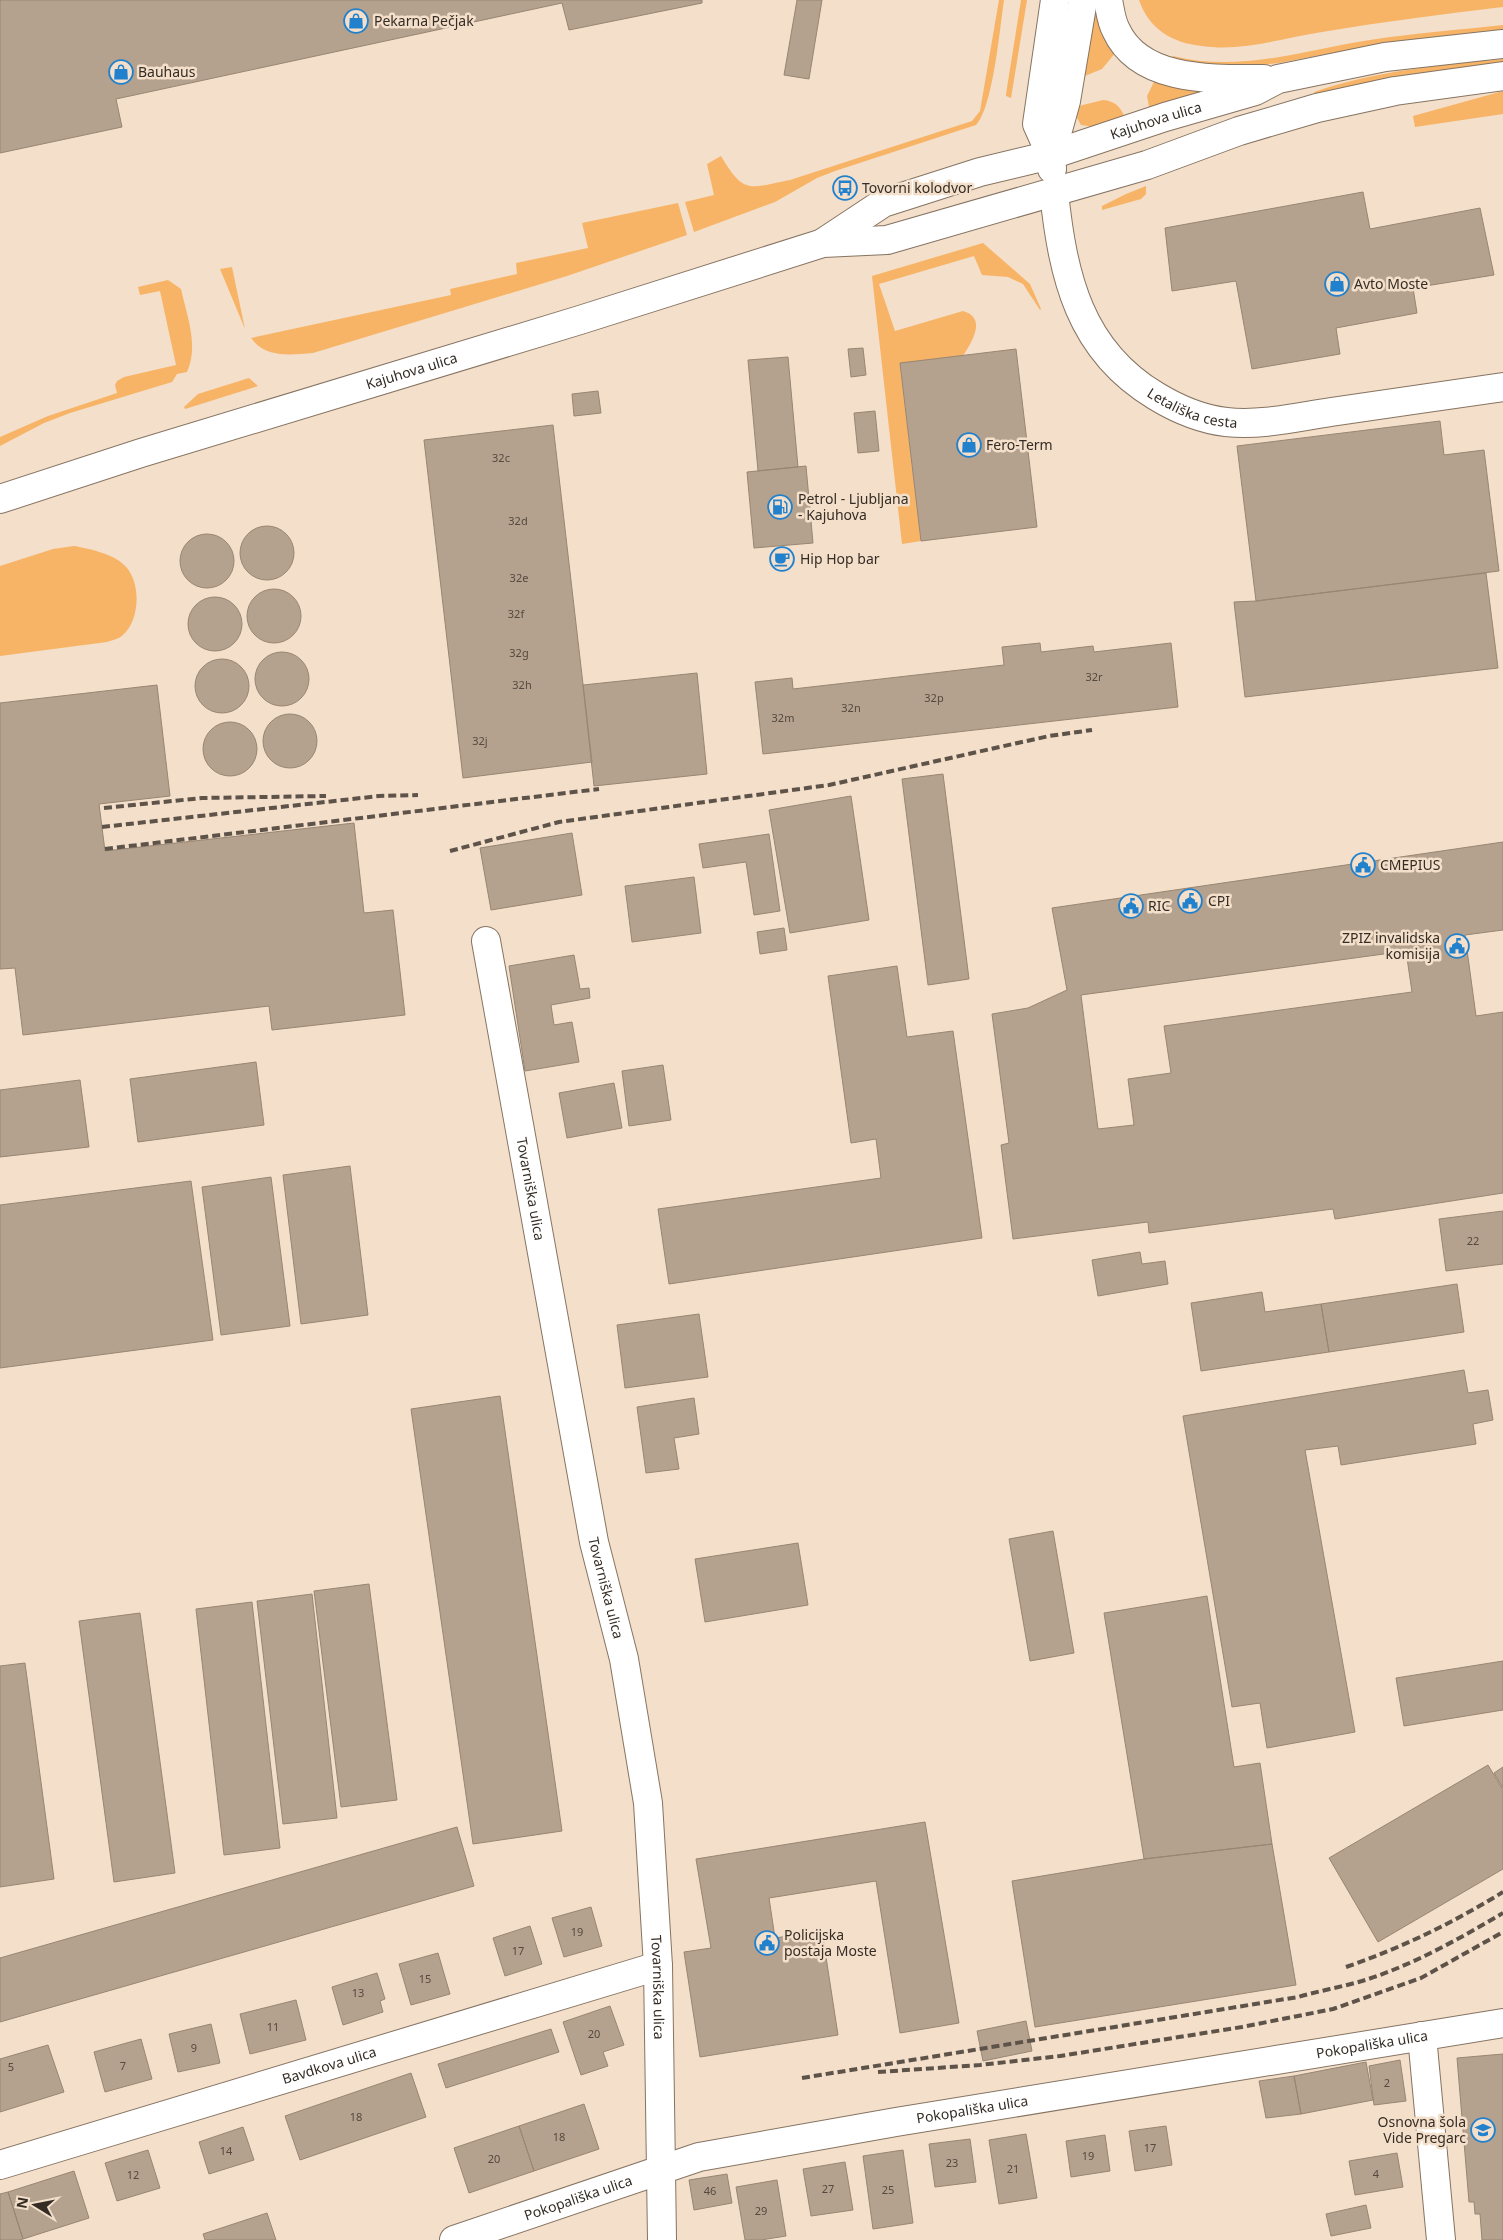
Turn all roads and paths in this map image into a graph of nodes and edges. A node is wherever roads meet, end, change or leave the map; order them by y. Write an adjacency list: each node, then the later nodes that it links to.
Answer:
1 (1055, 0): 7 (street, Letališka cesta)
2 (1083, 0): 7 (street, Letališka cesta)
3 (1108, 0): 6 (street)
4 (1503, 44): 6 (street, Kajuhova ulica)
5 (1503, 76): 8 (street, Kajuhova ulica)
6 (1278, 79): 7 (street, Kajuhova ulica)
7 (1052, 155): 8 (street, Letališka cesta); 9 (street, Kajuhova ulica)
8 (1054, 193): 9 (street, Kajuhova ulica); 10 (street, Letališka cesta)
9 (823, 243): 11 (street, Kajuhova ulica)
10 (1503, 387)
11 (0, 499)
12 (486, 941): 13 (street, Tovarniška ulica)
13 (658, 1966): 16 (street, Bavdkova ulica); 17 (street, Tovarniška ulica)
14 (1503, 2023): 15 (street, Pokopališka ulica)
15 (1422, 2036): 17 (street, Pokopališka ulica); 20 (street)
16 (0, 2165)
17 (660, 2169): 18 (street, Pokopališka ulica); 19 (street, Tovarniška ulica)
18 (454, 2240)
19 (662, 2240)
20 (1441, 2240)

